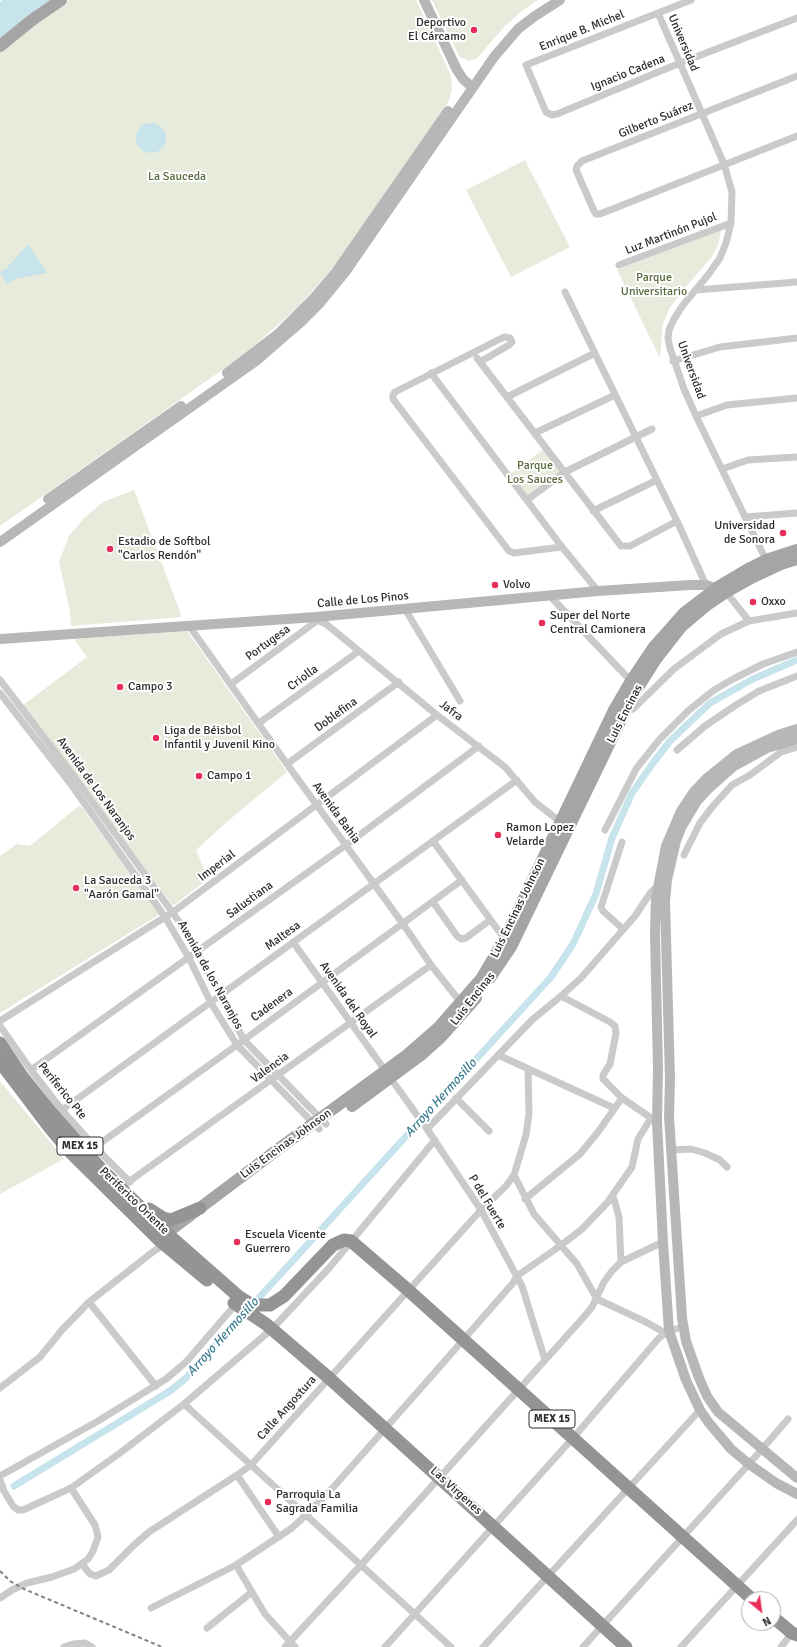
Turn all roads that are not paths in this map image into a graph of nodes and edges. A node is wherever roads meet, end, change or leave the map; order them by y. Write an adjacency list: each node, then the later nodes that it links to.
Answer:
1 (60, 0): 8 (main road)
2 (424, 0): 11 (street)
3 (550, 0): 11 (street)
4 (560, 0): 11 (street)
5 (692, 0): 6 (street, Enrique B. Michel)
6 (658, 13): 9 (street, Universidad); 12 (street, Enrique B. Michel)
7 (797, 18): 9 (street, Ignacio Cadena)
8 (0, 46)
9 (680, 63): 12 (street, Ignacio Cadena); 13 (street, Universidad)
10 (797, 76): 13 (street, Gilberto Suárez)
11 (470, 85): 43 (street); 44 (street)
12 (557, 114)
13 (702, 114): 15 (street, Universidad); 15 (street, Gilberto Suárez)
14 (797, 136): 15 (street)
15 (724, 164): 16 (street, Universidad)
16 (731, 223): 17 (street, Luz Martinón Pujol); 19 (street, Universidad)
17 (619, 266)
18 (797, 282): 19 (street)
19 (696, 290): 24 (street, Universidad)
20 (565, 292): 22 (street)
21 (797, 338): 24 (street)
22 (595, 352): 27 (street); 28 (street)
23 (473, 353): 25 (street); 25 (street); 26 (street)
24 (673, 361): 30 (street, Universidad)
25 (480, 362): 28 (street)
26 (431, 373): 38 (street); 45 (street)
27 (615, 395): 32 (street); 33 (street)
28 (507, 398): 32 (street)
29 (797, 398): 30 (street)
30 (696, 416): 35 (street, Universidad)
31 (652, 429): 33 (street)
32 (535, 433): 36 (street)
33 (637, 438): 36 (street); 37 (street)
34 (797, 456): 35 (street)
35 (722, 468): 41 (street, Universidad)
36 (564, 472): 38 (street); 39 (street)
37 (657, 480): 39 (street); 42 (street)
38 (527, 500): 45 (street)
39 (593, 512): 42 (street)
40 (797, 513): 41 (street)
41 (745, 517): 48 (street, Universidad)
42 (677, 521): 49 (street)
43 (0, 534)
44 (0, 542)
45 (562, 548): 50 (street)
46 (797, 550): 48 (main road, Luis Encinas Johnson)
47 (797, 559): 48 (main road)
48 (768, 564): 49 (main road, Luis Encinas Johnson)
49 (716, 588): 50 (street, Calle de Los Pinos); 55 (street); 62 (main road, Luis Encinas Johnson); 67 (main road, Luis Encinas)
50 (598, 591): 51 (street, Calle de Los Pinos)
51 (549, 595): 52 (street, Calle de Los Pinos); 62 (street)
52 (405, 609): 54 (street, Calle de Los Pinos); 66 (street)
53 (797, 613): 55 (street)
54 (317, 618): 56 (street, Calle de Los Pinos); 58 (street, Jafra); 64 (street, Portugesa)
55 (749, 621): 67 (street)
56 (190, 627): 57 (street, Calle de Los Pinos); 64 (street, Avenida Bahia)
57 (0, 639)
58 (359, 651): 63 (street, Jafra); 69 (street, Criolla)
59 (797, 652): 80 (street)
60 (797, 676): 74 (street)
61 (0, 680): 77 (street, Avenida de Los Naranjos)
62 (631, 681): 79 (main road, Luis Encinas Johnson)
63 (399, 682): 68 (street, Jafra); 75 (street, Doblefina)
64 (231, 684): 69 (street, Avenida Bahia)
65 (0, 693): 77 (street, Avenida de Los Naranjos)
66 (460, 701)
67 (625, 712): 79 (main road, Luis Encinas)
68 (438, 715): 72 (street, Jafra); 78 (street, Imperial)
69 (259, 723): 75 (street, Avenida Bahia)
70 (797, 729): 87 (street)
71 (797, 739): 105 (street)
72 (479, 746): 76 (street, Jafra); 83 (street, Salustiana)
73 (797, 746): 84 (street)
74 (677, 750)
75 (287, 764): 78 (street, Avenida Bahia)
76 (517, 780): 79 (street, Jafra); 81 (street, Maltesa)
77 (87, 800): 89 (street, Avenida de Los Naranjos); 90 (street, Avenida de Los Naranjos)
78 (316, 805): 83 (street, Avenida Bahia); 89 (street, Imperial)
79 (564, 825): 95 (main road, Luis Encinas Johnson)
80 (605, 830)
81 (433, 841): 85 (street); 86 (street, Maltesa)
82 (622, 842): 93 (street)
83 (346, 845): 86 (street, Avenida Bahia); 96 (street, Salustiana)
84 (684, 856)
85 (462, 880): 88 (street, Cadenera); 91 (street)
86 (374, 884): 92 (street, Avenida Bahia); 94 (street, Maltesa)
87 (657, 887): 93 (street); 104 (street)
88 (433, 902): 91 (street); 92 (street, Cadenera)
89 (172, 912): 90 (street, Imperial); 96 (street, Avenida de los Naranjos)
90 (165, 917): 97 (street, Avenida de los Naranjos); 106 (street, Imperial)
91 (490, 920): 95 (street)
92 (403, 924): 98 (street, Avenida Bahia); 99 (street, Cadenera)
93 (623, 929): 101 (street)
94 (293, 942): 99 (street, Avenida del Royal); 100 (street, Maltesa)
95 (508, 944): 103 (main road, Luis Encinas Johnson)
96 (197, 952): 97 (street, Salustiana); 100 (street, Avenida de los Naranjos)
97 (189, 958): 102 (street, Avenida de los Naranjos); 114 (street, Salustiana)
98 (431, 965): 103 (street, Avenida Bahia); 107 (street, Valencia)
99 (323, 982): 107 (street, Avenida del Royal); 109 (street, Cadenera)
100 (220, 996): 102 (street, Maltesa); 109 (street, Avenida de los Naranjos)
101 (561, 996): 112 (street); 120 (street)
102 (211, 1003): 111 (street, Avenida de los Naranjos); 122 (street, Maltesa)
103 (464, 1007): 116 (main road, Luis Encinas Johnson)
104 (657, 1020): 105 (street); 123 (street)
105 (669, 1020): 129 (street)
106 (0, 1021)
107 (351, 1023): 116 (street, Avenida del Royal); 117 (street, Valencia)
108 (0, 1026): 114 (street, Periferico Pte)
109 (244, 1040): 111 (street, Cadenera); 117 (street, Avenida de los Naranjos)
110 (0, 1043): 132 (highway, Periferico Oriente / MEX 15)
111 (237, 1045): 118 (street, Avenida de los Naranjos); 128 (street, Cadenera)
112 (498, 1055): 115 (street); 119 (street)
113 (0, 1062): 137 (highway, Periferico Oriente / MEX 15)
114 (31, 1070): 122 (street, Periferico Pte)
115 (528, 1070): 121 (street); 131 (street, Calle Angostura)
116 (387, 1074): 124 (main road, Luis Encinas Johnson); 125 (street, P del Fuerte)
117 (278, 1075): 118 (street, Valencia); 124 (street, Avenida de los Naranjos)
118 (272, 1080): 124 (street, Avenida de los Naranjos); 132 (street, Valencia)
119 (456, 1098): 125 (street); 126 (street)
120 (622, 1098): 121 (street); 123 (street)
121 (614, 1108): 134 (street)
122 (62, 1110): 128 (street, Periferico Pte)
123 (654, 1120): 133 (street); 139 (street)
124 (320, 1123): 135 (main road, Luis Encinas Johnson); 137 (main road)
125 (427, 1129): 127 (street, P del Fuerte)
126 (489, 1131)
127 (435, 1140): 136 (street, P del Fuerte); 138 (street)
128 (95, 1147): 132 (street, Periferico Pte)
129 (672, 1150): 130 (street); 148 (street)
130 (727, 1167)
131 (514, 1175): 134 (street); 136 (street, Calle Angostura)
132 (126, 1188): 135 (highway); 137 (highway, Periferico Oriente / MEX 15)
133 (613, 1196): 140 (street); 141 (street)
134 (525, 1199): 140 (street)
135 (200, 1208): 137 (main road, Luis Encinas Johnson)
136 (481, 1210): 142 (street, P del Fuerte); 143 (street, Calle Angostura)
137 (163, 1241): 145 (street); 146 (highway, Periferico Oriente / MEX 15); 147 (highway, Periferico Oriente / MEX 15)
138 (351, 1241): 143 (highway, MEX 15); 147 (highway); 149 (street)
139 (663, 1242): 141 (street); 150 (street)
140 (560, 1246): 142 (street); 144 (street)
141 (621, 1262): 144 (street)
142 (517, 1276): 151 (street); 152 (street, P del Fuerte)
143 (408, 1290): 151 (highway, MEX 15); 153 (street, Calle Angostura)
144 (597, 1299): 150 (street); 152 (street)
145 (89, 1302): 154 (street); 155 (street)
146 (236, 1304): 147 (highway, Periferico Oriente / MEX 15); 154 (street)
147 (252, 1310): 149 (highway, MEX 15)
148 (683, 1327): 150 (street); 162 (street)
149 (272, 1329): 153 (highway, Las Virgenes / MEX 15); 157 (street)
150 (667, 1332): 158 (street); 161 (street)
151 (464, 1340): 156 (highway, MEX 15); 160 (street)
152 (544, 1360): 156 (street)
153 (330, 1378): 160 (highway, Las Virgenes / MEX 15); 164 (street, Calle Angostura)
154 (156, 1386): 165 (street)
155 (0, 1388)
156 (519, 1390): 161 (highway, MEX 15); 167 (street)
157 (184, 1404): 164 (street); 170 (street)
158 (700, 1410): 163 (street); 171 (street)
159 (788, 1419): 162 (street)
160 (385, 1428): 167 (highway, Las Virgenes / MEX 15); 173 (street)
161 (573, 1438): 171 (highway, MEX 15); 175 (street)
162 (762, 1450): 163 (street); 168 (street)
163 (749, 1464): 172 (street); 177 (street)
164 (251, 1465): 166 (street, Calle Angostura); 173 (street)
165 (0, 1476)
166 (237, 1476): 176 (street); 178 (street, Calle Angostura)
167 (440, 1476): 175 (highway, Las Virgenes / MEX 15); 180 (street)
168 (797, 1478)
169 (0, 1480): 170 (street)
170 (71, 1488): 178 (street)
171 (628, 1489): 177 (highway, MEX 15); 181 (street)
172 (797, 1494)
173 (307, 1514): 176 (street); 180 (street)
174 (797, 1520): 182 (street)
175 (495, 1526): 181 (highway, Las Virgenes / MEX 15); 187 (street)
176 (279, 1537): 179 (street)
177 (682, 1538): 182 (highway, MEX 15); 189 (street)
178 (82, 1564): 185 (street)
179 (236, 1565): 184 (street); 186 (street)
180 (361, 1565): 187 (street); 192 (street)
181 (549, 1575): 189 (highway, Las Virgenes / MEX 15); 197 (street)
182 (736, 1585): 183 (highway, MEX 15); 200 (street)
183 (743, 1591)
184 (252, 1592): 190 (street); 192 (street)
185 (0, 1598)
186 (151, 1608)
187 (415, 1613): 195 (street); 196 (street)
188 (781, 1623): 191 (highway)
189 (603, 1625): 198 (street); 199 (highway, Las Virgenes / MEX 15)
190 (208, 1628)
191 (794, 1634): 201 (street)
192 (289, 1645)
193 (64, 1647): 194 (street)
194 (92, 1647)
195 (385, 1647)
196 (451, 1647)
197 (483, 1647)
198 (582, 1647)
199 (626, 1647)
200 (681, 1647)
201 (781, 1647)

